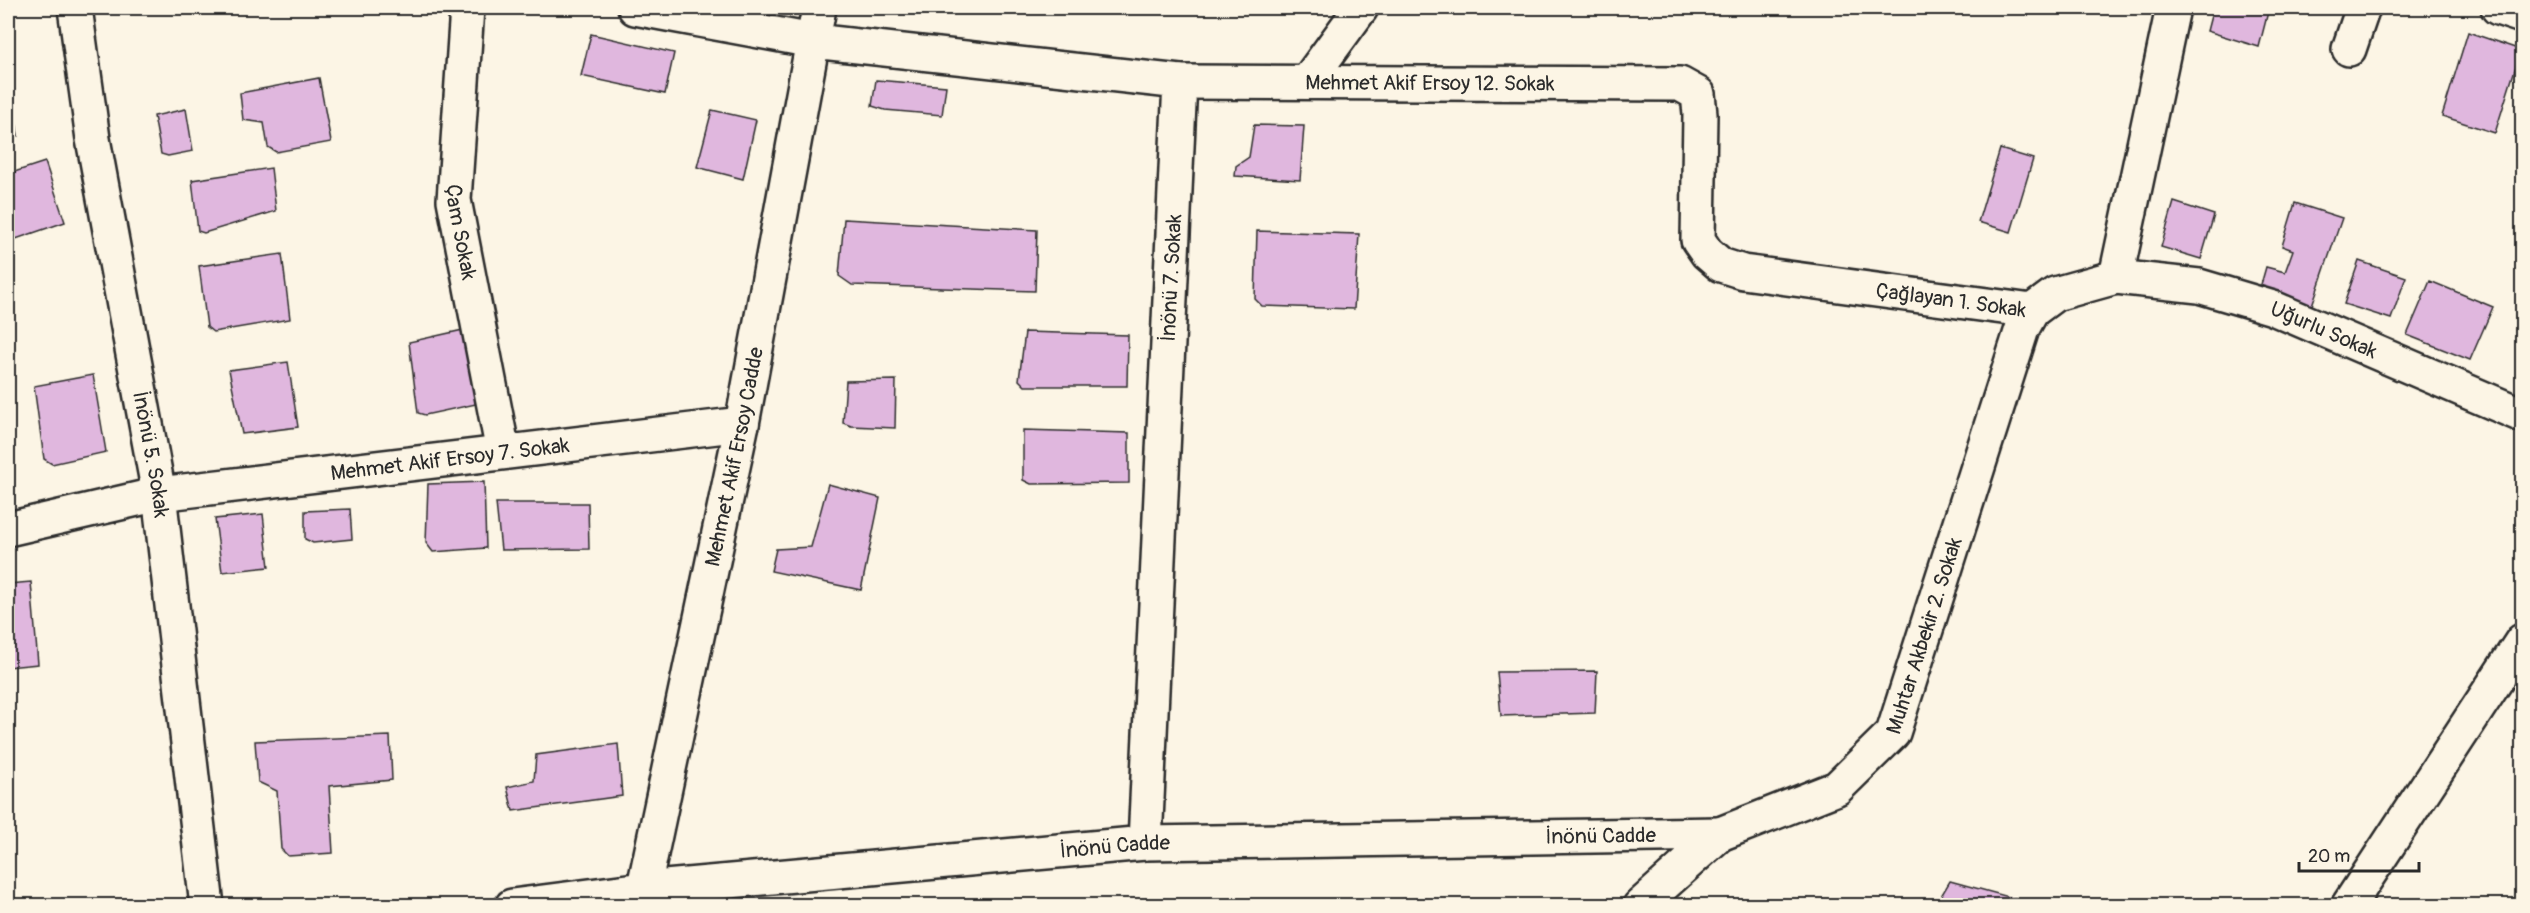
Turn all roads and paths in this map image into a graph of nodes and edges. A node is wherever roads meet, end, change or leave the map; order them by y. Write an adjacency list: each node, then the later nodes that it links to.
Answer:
1 (75, 8): 20 (street, İnönü 5. Sokak)
2 (467, 8): 19 (street, Çam Sokak)
3 (635, 8): 10 (street)
4 (819, 8): 10 (street, Mehmet Akif Ersoy Cadde)
5 (1361, 8): 13 (street)
6 (2173, 8): 15 (street)
7 (2363, 8): 11 (street)
8 (2498, 8): 9 (street)
9 (2523, 16)
10 (813, 41): 12 (street); 18 (street, Mehmet Akif Ersoy Cadde)
11 (2349, 49)
12 (1180, 82): 13 (street, Mehmet Akif Ersoy 12. Sokak); 24 (street, İnönü 7. Sokak)
13 (1307, 82): 14 (street, Mehmet Akif Ersoy 12. Sokak)
14 (1698, 240): 16 (street, Çağlayan 1. Sokak)
15 (2116, 277): 16 (street, Çağlayan 1. Sokak); 17 (street, Uğurlu Sokak)
16 (2032, 311): 23 (street, Muhtar Akbekir 2. Sokak)
17 (2523, 415)
18 (742, 424): 19 (street, Mehmet Akif Ersoy 7. Sokak); 25 (street, Mehmet Akif Ersoy Cadde)
19 (503, 452): 20 (street, Mehmet Akif Ersoy 7. Sokak)
20 (159, 494): 21 (street, Mehmet Akif Ersoy 7. Sokak); 26 (street, İnönü 5. Sokak)
21 (8, 529)
22 (2523, 641): 29 (street)
23 (1720, 834): 24 (street, İnönü Cadde); 28 (street, Muhtar Akbekir 2. Sokak)
24 (1145, 843): 25 (street, İnönü Cadde)
25 (642, 897): 27 (street, İnönü Cadde)
26 (207, 906)
27 (513, 906)
28 (1640, 906)
29 (2348, 906)

